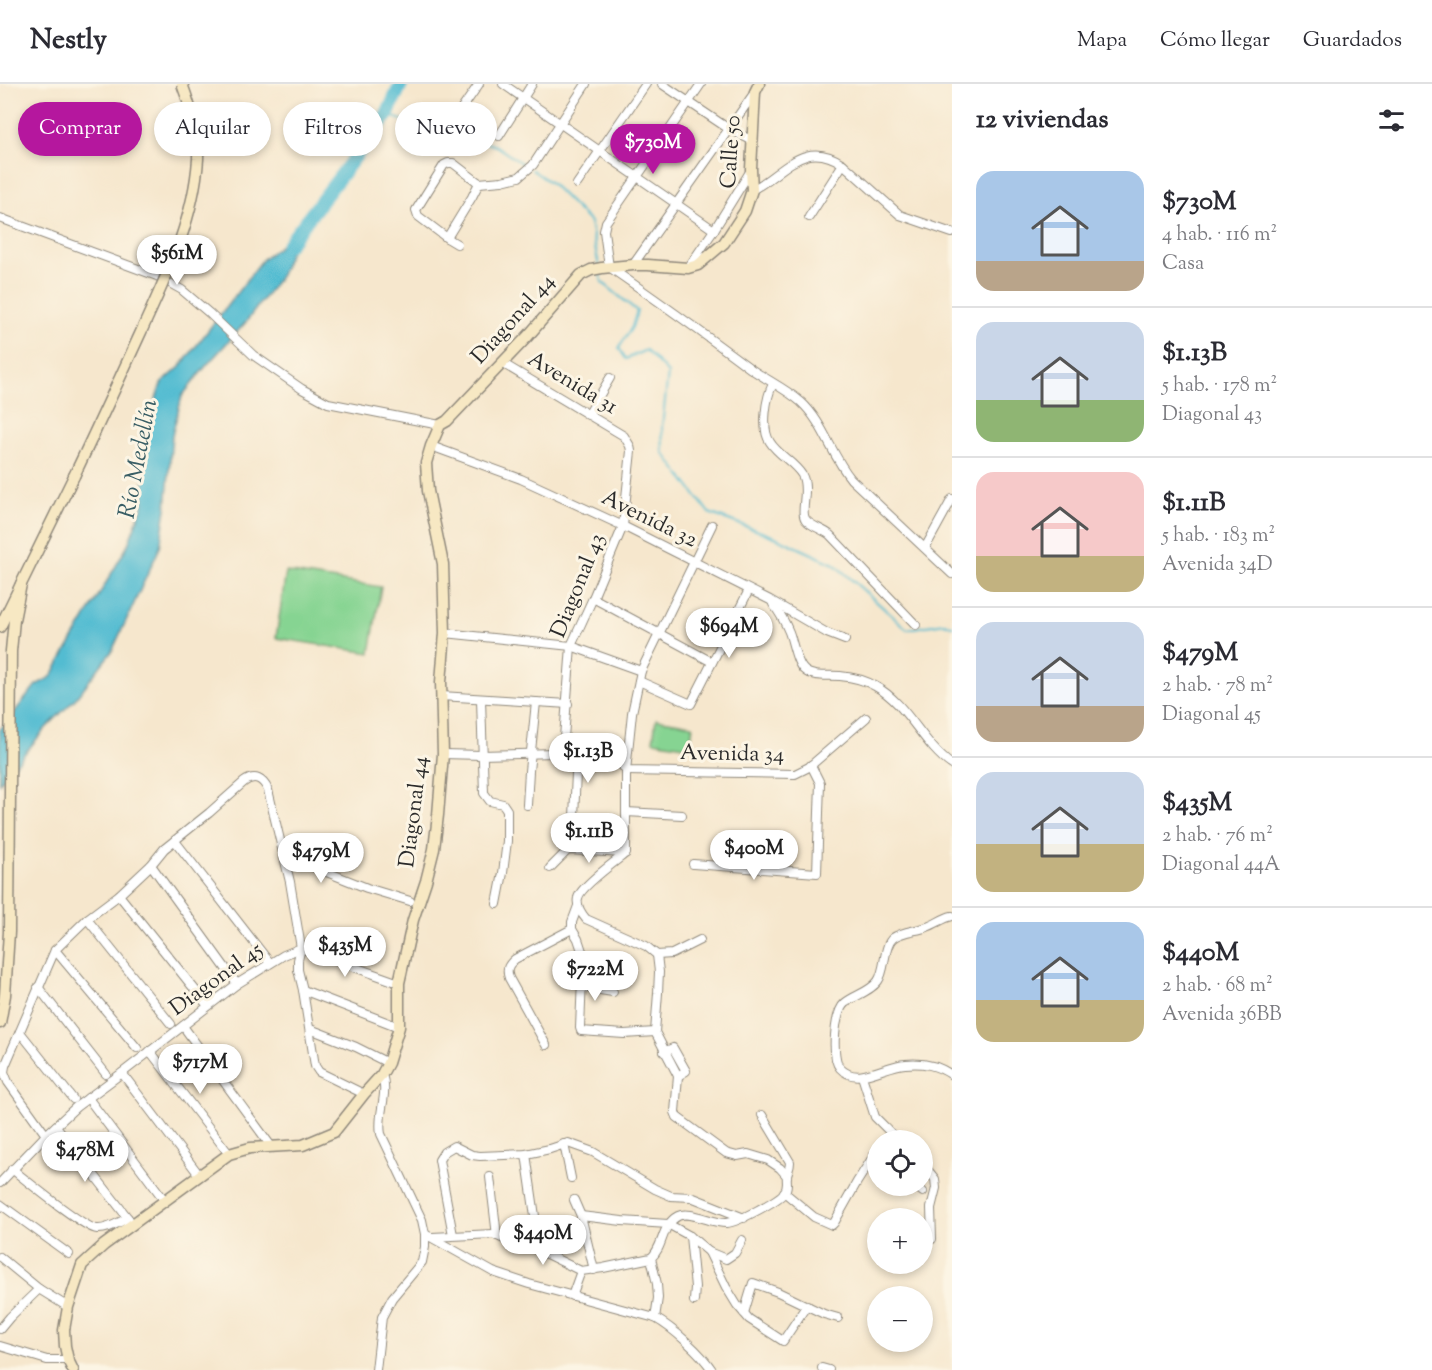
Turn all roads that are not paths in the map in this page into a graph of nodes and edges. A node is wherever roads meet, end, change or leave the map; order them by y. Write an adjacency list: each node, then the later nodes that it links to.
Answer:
1 (182, 84): 47 (main road, bridge)
2 (479, 84): 12 (street)
3 (503, 84): 10 (street)
4 (532, 84): 10 (street)
5 (586, 84): 13 (street)
6 (646, 84): 17 (street)
7 (662, 84): 11 (street)
8 (701, 84): 11 (street)
9 (757, 88): 14 (street); 16 (main road, Calle 50)
10 (523, 98): 13 (street); 15 (street)
11 (689, 101): 14 (street); 20 (street)
12 (467, 102)
13 (560, 123): 17 (street); 21 (street)
14 (729, 129): 16 (street); 24 (street)
15 (499, 136)
16 (753, 141): 19 (main road, Calle 50)
17 (600, 150): 20 (street); 22 (street)
18 (843, 164): 23 (street); 25 (street); 28 (street)
19 (751, 169): 23 (main road, Calle 50); 27 (street)
20 (637, 176): 24 (street); 32 (street)
21 (479, 183): 29 (street); 29 (street)
22 (577, 184)
23 (752, 190): 33 (main road, Calle 50)
24 (676, 204): 27 (street); 31 (street)
25 (809, 217)
26 (0, 218): 38 (street)
27 (714, 230): 33 (street)
28 (952, 233)
29 (447, 238): 30 (street)
30 (457, 244)
31 (633, 265): 32 (main road); 33 (main road)
32 (605, 267): 34 (main road, Diagonal 44); 36 (street)
33 (688, 268)
34 (502, 363): 37 (street, Avenida 31); 38 (main road, Diagonal 44)
35 (610, 378): 37 (street)
36 (773, 384): 44 (street); 51 (street)
37 (588, 415): 39 (street, Avenida 31)
38 (440, 425): 40 (main road, Diagonal 44)
39 (624, 436): 43 (street, Diagonal 43)
40 (431, 446): 43 (street, Avenida 32); 53 (main road, Diagonal 44)
41 (952, 499): 44 (street)
42 (712, 525): 45 (street)
43 (623, 526): 45 (street, Avenida 32); 49 (street, Diagonal 43)
44 (925, 548): 46 (street)
45 (694, 563): 48 (street, Avenida 32); 54 (street)
46 (952, 574)
47 (21, 584): 52 (main road); 102 (main road)
48 (749, 590): 50 (street, Avenida 32); 57 (street)
49 (593, 598): 54 (street); 56 (street, Diagonal 43)
50 (770, 600): 55 (street, Avenida 32); 70 (street)
51 (916, 625)
52 (0, 627)
53 (445, 633): 56 (street); 60 (main road, Diagonal 44)
54 (658, 634): 57 (street); 58 (street)
55 (845, 640)
56 (571, 646): 58 (street); 63 (street, Diagonal 43)
57 (712, 662): 59 (street)
58 (642, 671): 59 (street)
59 (639, 681): 72 (street)
60 (441, 696): 61 (street); 68 (main road, Diagonal 44)
61 (481, 699): 62 (street); 69 (street)
62 (537, 702): 63 (street); 67 (street)
63 (568, 704): 66 (street, Diagonal 43)
64 (866, 718): 71 (street, Avenida 34)
65 (577, 751): 66 (street); 72 (street); 76 (street)
66 (563, 752): 67 (street)
67 (531, 753): 69 (street); 73 (street)
68 (443, 754): 69 (street); 95 (main road, Diagonal 44)
69 (482, 755): 85 (street)
70 (951, 762)
71 (812, 765): 72 (street, Avenida 34); 80 (street)
72 (626, 771): 74 (street)
73 (527, 805)
74 (626, 812): 75 (street); 78 (street)
75 (682, 815)
76 (574, 817)
77 (175, 841): 79 (street, Diagonal 45); 81 (street); 94 (street)
78 (626, 853): 82 (street); 86 (street)
79 (284, 855): 84 (street); 91 (street, Diagonal 45)
80 (693, 864)
81 (151, 865): 83 (street); 96 (street)
82 (550, 868)
83 (119, 895): 88 (street); 101 (street)
84 (410, 901)
85 (497, 904)
86 (578, 906): 89 (street); 93 (street)
87 (952, 916): 117 (street)
88 (87, 919): 92 (street); 103 (street)
89 (572, 929): 98 (street); 109 (street)
90 (700, 940): 93 (street)
91 (301, 948): 94 (street, Diagonal 45); 95 (street); 99 (street)
92 (56, 950): 97 (street); 110 (street)
93 (657, 955): 108 (street)
94 (270, 963): 96 (street, Diagonal 45)
95 (399, 983): 105 (main road, Diagonal 44)
96 (237, 984): 101 (street, Diagonal 45)
97 (39, 987): 107 (street); 113 (street)
98 (581, 987): 100 (street); 108 (street)
99 (303, 990): 105 (street); 106 (street)
100 (613, 992)
101 (207, 1006): 104 (street, Diagonal 45)
102 (0, 1023)
103 (171, 1024)
104 (183, 1026): 111 (street, Diagonal 45); 126 (street)
105 (399, 1027): 112 (main road, Diagonal 44)
106 (310, 1029): 112 (street); 118 (street)
107 (20, 1032): 120 (street); 124 (street)
108 (655, 1032): 132 (street)
109 (546, 1045)
110 (137, 1048)
111 (150, 1051): 114 (street, Diagonal 45); 127 (street)
112 (388, 1063): 115 (main road, Diagonal 44)
113 (106, 1074)
114 (122, 1074): 119 (street, Diagonal 45); 131 (street)
115 (382, 1074): 118 (main road, Diagonal 44); 147 (street)
116 (952, 1075): 117 (street)
117 (862, 1076): 123 (street)
118 (364, 1094): 126 (main road, Diagonal 44)
119 (88, 1098): 122 (street, Diagonal 45); 139 (street)
120 (73, 1099)
121 (762, 1115): 132 (street)
122 (56, 1126): 124 (street, Diagonal 45); 144 (street)
123 (888, 1130)
124 (46, 1135): 130 (street, Diagonal 45)
125 (564, 1144): 128 (street); 135 (street); 143 (street)
126 (271, 1146): 127 (main road, Diagonal 44)
127 (229, 1154): 131 (main road, Diagonal 44)
128 (526, 1155): 146 (street); 151 (street)
129 (867, 1167): 137 (street)
130 (12, 1169): 136 (street, Diagonal 45); 144 (street)
131 (200, 1176): 139 (main road, Diagonal 44)
132 (787, 1176): 137 (street)
133 (490, 1177): 148 (street)
134 (933, 1177): 141 (street)
135 (571, 1178)
136 (0, 1183)
137 (784, 1192): 143 (street)
138 (574, 1200): 142 (street)
139 (165, 1201): 144 (main road, Diagonal 44)
140 (0, 1204): 153 (street)
141 (931, 1208)
142 (580, 1215): 145 (street); 156 (street)
143 (744, 1218): 145 (street)
144 (130, 1221): 162 (main road, Diagonal 44)
145 (668, 1224): 149 (street); 154 (street)
146 (453, 1235): 147 (street); 148 (street)
147 (428, 1236): 159 (street); 169 (street)
148 (497, 1236): 151 (street)
149 (690, 1236): 152 (street); 160 (street)
150 (742, 1240): 152 (street)
151 (540, 1251): 157 (street)
152 (709, 1252): 163 (street)
153 (69, 1254)
154 (651, 1258): 156 (street); 164 (street)
155 (1, 1260): 158 (street)
156 (594, 1270): 157 (street)
157 (581, 1271): 159 (street)
158 (39, 1289): 162 (street); 166 (street)
159 (572, 1296): 164 (street)
160 (694, 1301)
161 (807, 1305): 163 (street); 163 (street); 165 (street)
162 (68, 1307): 168 (main road, Diagonal 44)
163 (744, 1313)
164 (655, 1318): 170 (street)
165 (838, 1318)
166 (0, 1329)
167 (0, 1347): 168 (street)
168 (71, 1365)
169 (376, 1370)
170 (712, 1370)

